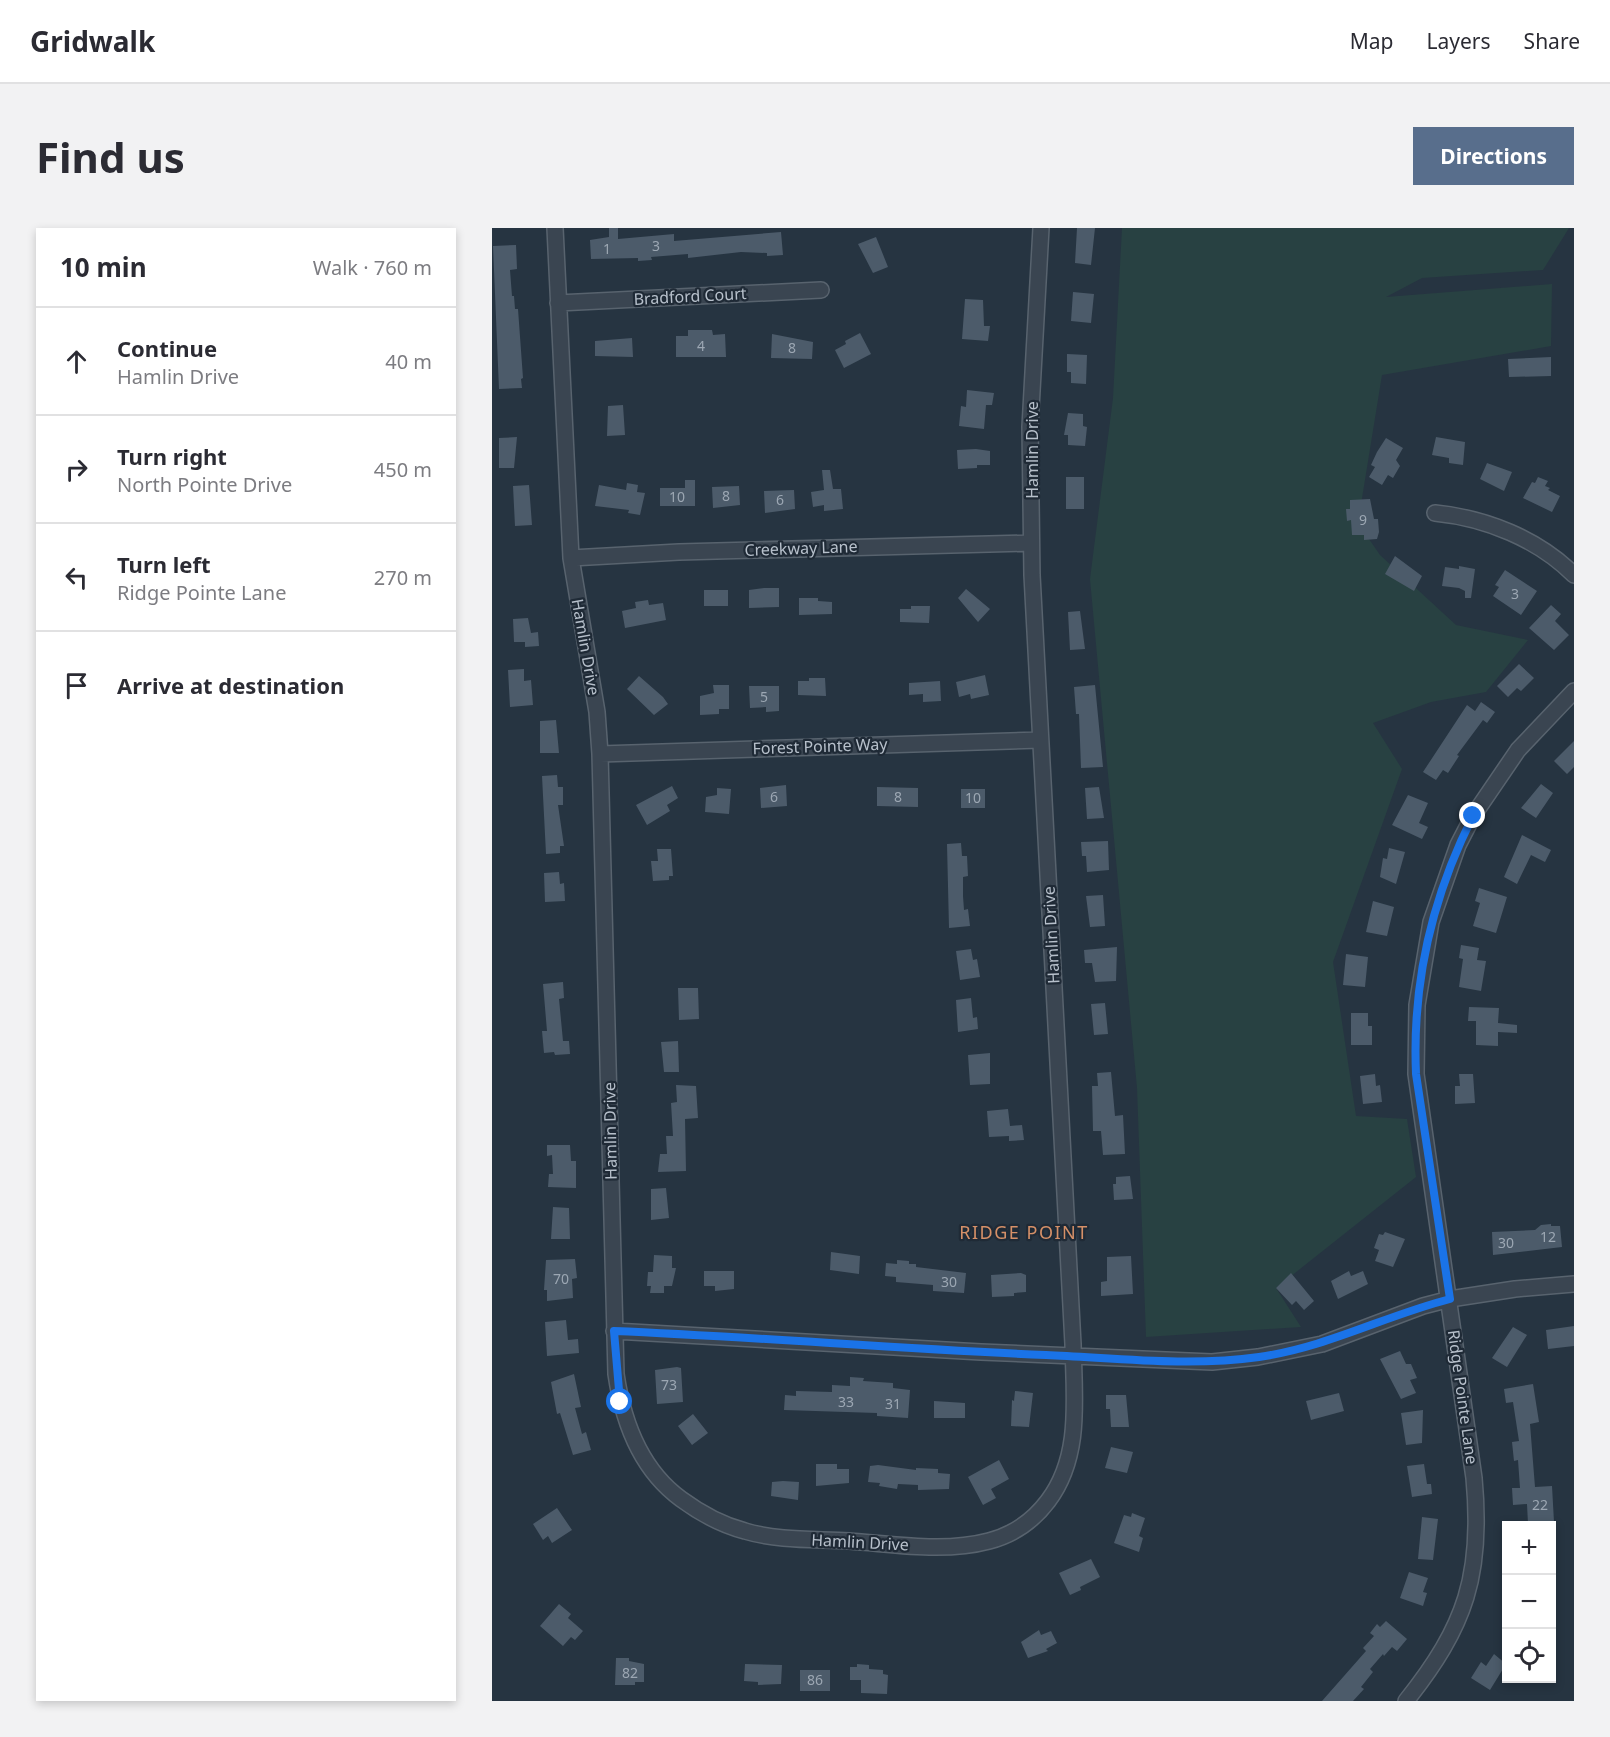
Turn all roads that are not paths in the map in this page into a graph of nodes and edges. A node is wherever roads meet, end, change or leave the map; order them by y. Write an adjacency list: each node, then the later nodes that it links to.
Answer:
1 (555, 228): 4 (street, Hamlin Drive)
2 (1041, 228): 6 (street, Hamlin Drive)
3 (820, 290): 4 (street, Bradford Court)
4 (558, 303): 7 (street, Hamlin Drive)
5 (1435, 513): 8 (street)
6 (1032, 543): 7 (street, Creekway Lane); 10 (street, Hamlin Drive)
7 (571, 558): 11 (street, Hamlin Drive)
8 (1574, 575)
9 (1574, 691): 13 (street, Ridge Pointe Lane)
10 (1040, 740): 11 (street, Forest Pointe Way); 15 (street, Hamlin Drive)
11 (600, 754): 14 (street, Hamlin Drive)
12 (1574, 1284): 13 (street)
13 (1450, 1299): 15 (street); 16 (street, Ridge Pointe Lane)
14 (614, 1331): 15 (street); 15 (street, Hamlin Drive)
15 (1073, 1356)
16 (1406, 1701)

